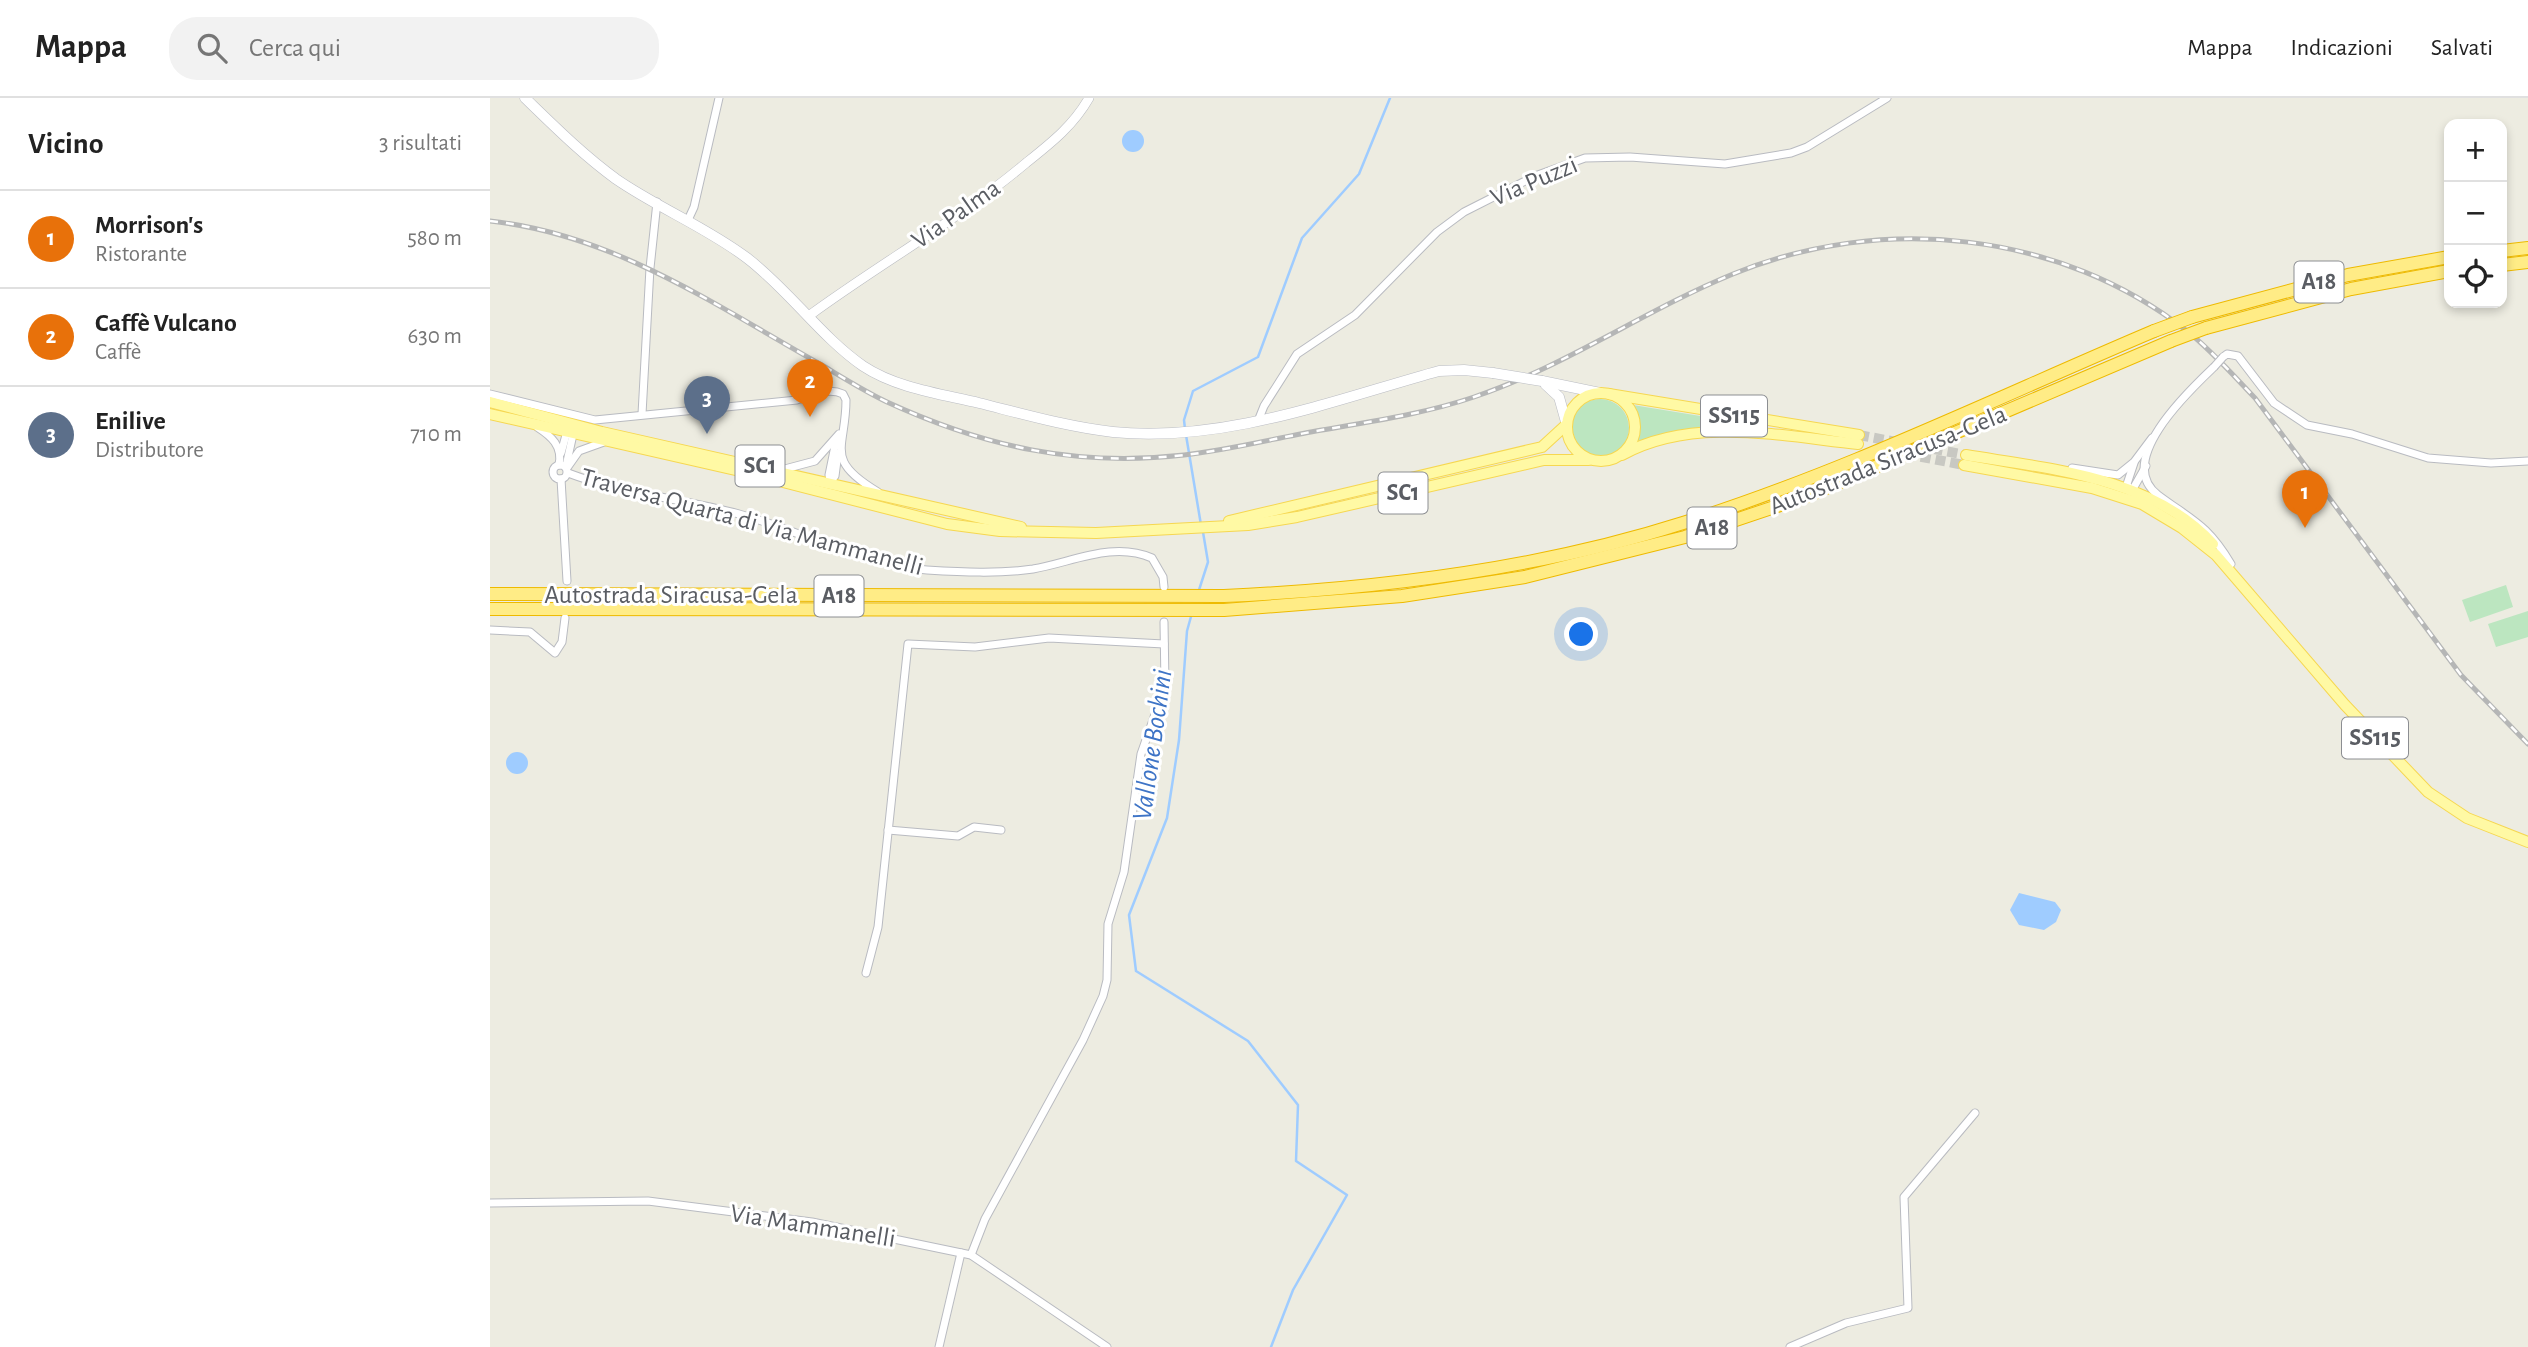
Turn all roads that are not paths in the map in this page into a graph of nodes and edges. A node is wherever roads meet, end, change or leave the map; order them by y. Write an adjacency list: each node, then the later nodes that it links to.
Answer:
1 (525, 98): 5 (main road)
2 (719, 98): 6 (street)
3 (1089, 98): 13 (street, Via Palma)
4 (1887, 98): 20 (street, Via Puzzi)
5 (657, 202): 6 (main road); 19 (street)
6 (688, 220): 13 (main road)
7 (2528, 248): 8 (highway)
8 (2507, 250)
9 (2444, 258): 49 (highway, Autostrada Siracusa-Gela / A18, bridge)
10 (2528, 262): 11 (highway)
11 (2507, 264)
12 (2444, 272): 51 (highway, Autostrada Siracusa-Gela / A18, bridge)
13 (810, 315): 20 (main road)
14 (1542, 382): 15 (main road); 20 (main road, bridge); 21 (main road)
15 (1605, 393): 21 (main road); 28 (main road); 28 (main road, SS115)
16 (490, 394): 19 (street)
17 (490, 401): 23 (main road, SC1)
18 (490, 414): 22 (main road, SC1)
19 (642, 414): 25 (street)
20 (1258, 421)
21 (1566, 423): 29 (main road); 43 (main road, SC1)
22 (536, 426): 23 (main road, SC1); 27 (street)
23 (571, 429): 26 (main road, SC1); 27 (street); 34 (street); 35 (main road, SC1)
24 (2154, 435): 30 (street, bridge); 31 (street); 33 (street)
25 (839, 437): 35 (street); 38 (street); 42 (street)
26 (605, 442): 34 (street); 40 (main road, SC1)
27 (561, 455): 34 (street)
28 (1622, 455): 29 (main road)
29 (1589, 460): 43 (main road, SC1)
30 (2528, 461)
31 (2134, 462): 32 (street); 39 (street)
32 (2026, 465): 36 (main road, SS115); 39 (main road, SS115)
33 (2146, 466): 39 (street); 46 (street)
34 (565, 468): 37 (street); 37 (street); 48 (street, Traversa Quarta di Via Mammanelli)
35 (776, 470): 38 (main road, SC1)
36 (2046, 478): 39 (street); 44 (main road, SS115)
37 (561, 479): 47 (street)
38 (831, 483): 40 (street); 41 (street); 42 (main road, SC1)
39 (2129, 490): 44 (street); 46 (main road, SS115)
40 (820, 491): 41 (main road, SC1)
41 (836, 495): 45 (main road, SC1)
42 (887, 497): 45 (main road, SC1)
43 (1215, 526): 45 (main road, SC1)
44 (2182, 528): 50 (main road, SS115)
45 (1030, 529)
46 (2231, 564): 50 (main road, SS115)
47 (567, 581)
48 (1164, 587)
49 (490, 594)
50 (2252, 596): 58 (main road, SS115)
51 (490, 609)
52 (565, 618): 54 (street)
53 (1164, 622): 55 (street)
54 (490, 630)
55 (1164, 644): 56 (street); 63 (street)
56 (888, 830): 57 (street); 59 (street)
57 (1001, 830)
58 (2528, 842)
59 (866, 973)
60 (1975, 1113): 66 (street)
61 (490, 1203): 62 (street, Via Mammanelli)
62 (961, 1253): 63 (street, Via Mammanelli); 64 (street)
63 (971, 1255): 65 (street, Via Mammanelli)
64 (939, 1347)
65 (1107, 1347)
66 (1790, 1347)

